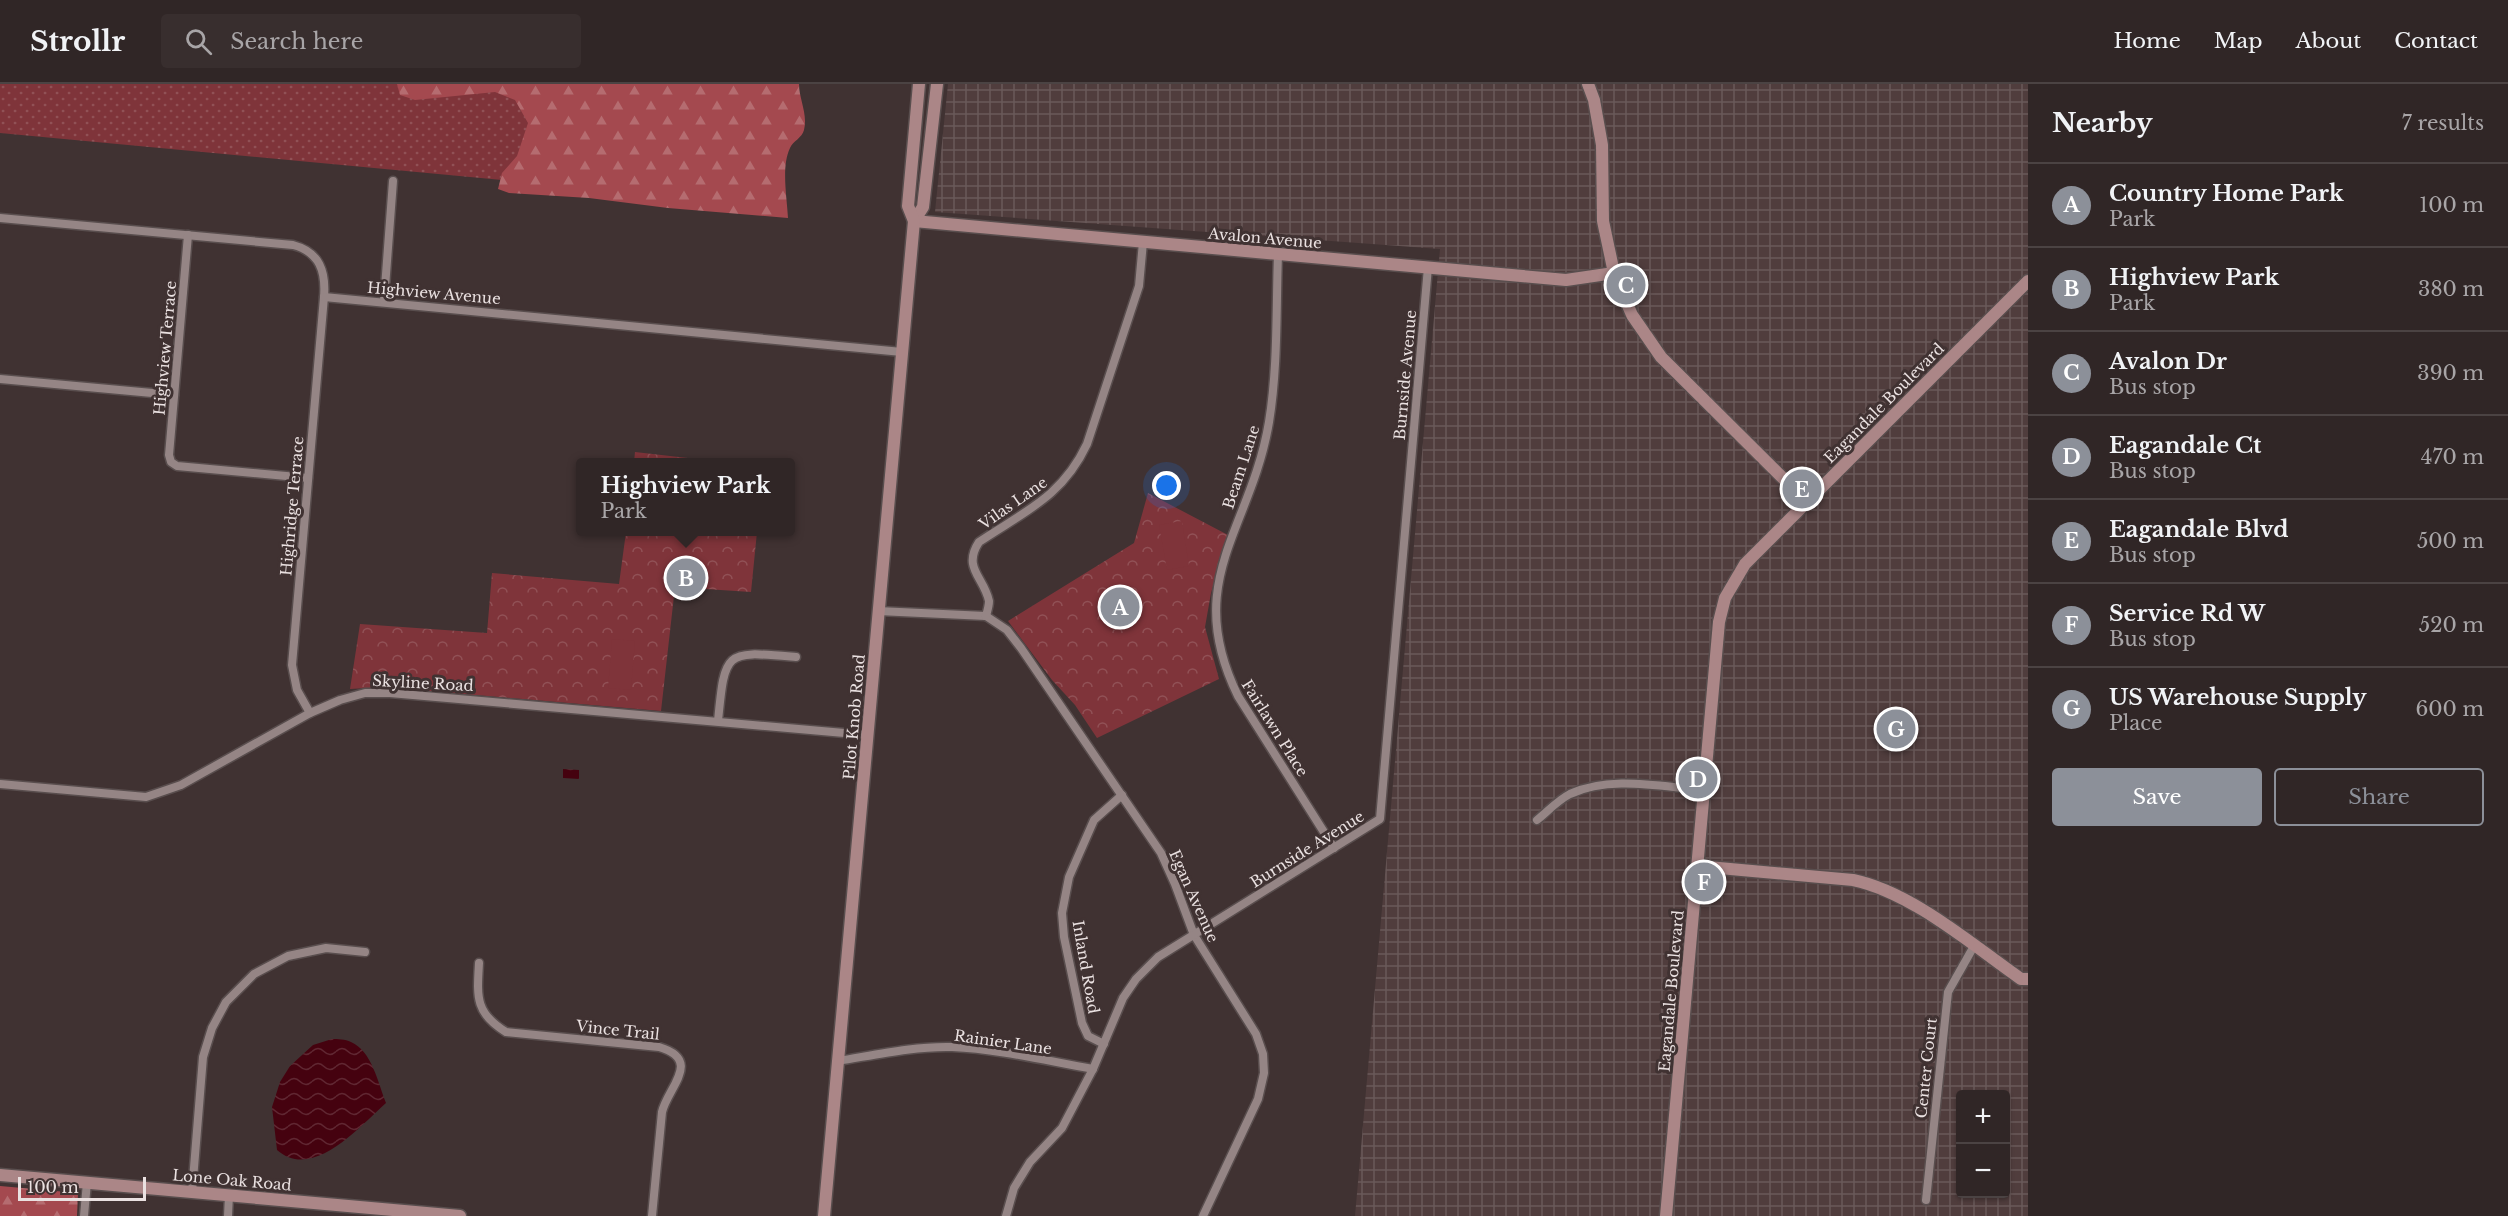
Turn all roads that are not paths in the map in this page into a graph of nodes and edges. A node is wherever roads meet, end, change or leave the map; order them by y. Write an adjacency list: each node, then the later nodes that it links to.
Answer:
1 (919, 84): 4 (street, Pilot Knob Road)
2 (937, 84): 5 (street, Pilot Knob Road)
3 (1588, 84): 13 (street)
4 (914, 141): 5 (street); 8 (street, Pilot Knob Road)
5 (930, 142): 8 (street, Pilot Knob Road)
6 (393, 181): 16 (street)
7 (0, 218): 9 (street)
8 (914, 221): 10 (street, Avalon Avenue); 17 (street, Pilot Knob Road)
9 (188, 235): 15 (street); 19 (street, Highview Terrace)
10 (1143, 242): 11 (street, Avalon Avenue); 24 (street, Vilas Lane)
11 (1278, 254): 12 (street, Avalon Avenue); 23 (street, Beam Lane)
12 (1428, 267): 13 (street, Avalon Avenue); 33 (street, Burnside Avenue)
13 (1614, 273): 21 (street)
14 (2028, 281): 21 (street, Eagandale Boulevard)
15 (324, 297): 16 (street, Highview Avenue); 20 (street, Highridge Terrace)
16 (384, 301): 17 (street, Highview Avenue)
17 (902, 352): 22 (street, Pilot Knob Road)
18 (0, 379): 19 (street)
19 (174, 395): 20 (street, Highview Terrace)
20 (308, 478): 26 (street, Highridge Terrace)
21 (1807, 502): 30 (street, Eagandale Boulevard)
22 (878, 611): 24 (street); 28 (street, Pilot Knob Road)
23 (1215, 614): 33 (street, Fairlawn Place)
24 (986, 616): 31 (street, Egan Avenue)
25 (796, 657): 27 (street)
26 (310, 713): 27 (street, Skyline Road); 29 (street, Skyline Road)
27 (718, 721): 28 (street, Skyline Road)
28 (867, 735): 41 (street, Pilot Knob Road)
29 (0, 784)
30 (1704, 790): 32 (street); 34 (street, Eagandale Boulevard)
31 (1122, 795): 35 (street, Egan Avenue); 40 (street, Inland Road)
32 (1537, 820)
33 (1334, 848): 35 (street, Burnside Avenue)
34 (1698, 866): 36 (street); 55 (street, Eagandale Boulevard)
35 (1194, 935): 40 (street, Burnside Avenue); 54 (street, Egan Avenue)
36 (1974, 946): 39 (street); 47 (street, Center Court)
37 (365, 952): 45 (street)
38 (479, 963): 51 (street, Vince Trail)
39 (2028, 979)
40 (1104, 1044): 42 (street, Burnside Avenue)
41 (838, 1061): 42 (street, Rainier Lane); 52 (street, Pilot Knob Road)
42 (1093, 1069): 53 (street, Burnside Avenue)
43 (0, 1174): 44 (street, Lone Oak Road)
44 (87, 1182): 45 (street, Lone Oak Road); 48 (street)
45 (192, 1192): 46 (street, Lone Oak Road)
46 (230, 1195): 49 (street); 50 (street, Lone Oak Road)
47 (1926, 1200)
48 (84, 1216)
49 (228, 1216)
50 (460, 1216)
51 (652, 1216)
52 (824, 1216)
53 (1005, 1216)
54 (1203, 1216)
55 (1666, 1216)

